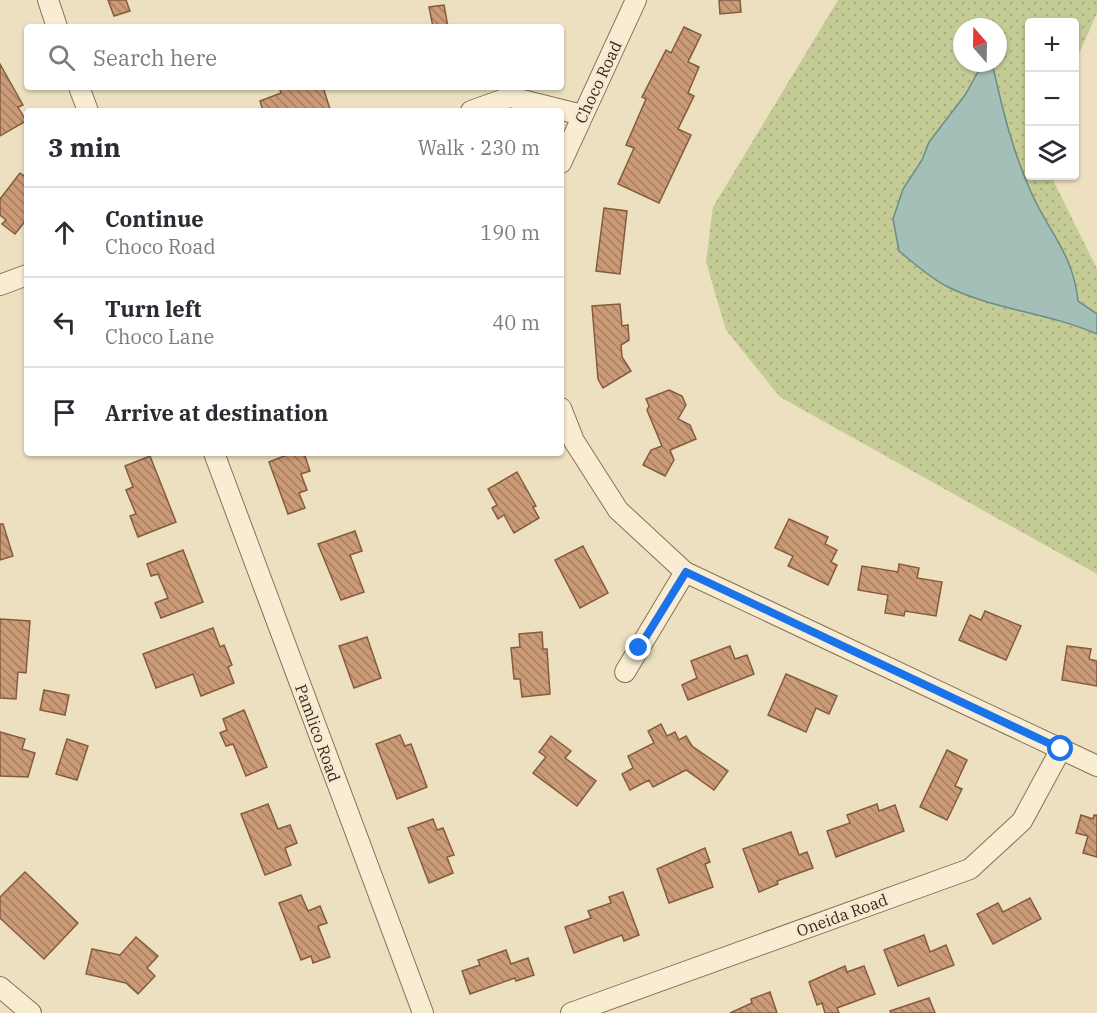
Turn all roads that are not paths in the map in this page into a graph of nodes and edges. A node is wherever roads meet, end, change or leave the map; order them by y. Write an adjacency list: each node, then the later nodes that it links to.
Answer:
1 (48, 0): 3 (street)
2 (636, 0): 9 (street, Choco Road)
3 (56, 24)
4 (80, 90): 5 (street)
5 (87, 108)
6 (479, 108): 7 (street)
7 (554, 108)
8 (564, 110): 9 (street)
9 (582, 115): 10 (street, Choco Road)
10 (564, 157)
11 (24, 276): 12 (street)
12 (0, 285)
13 (564, 416): 15 (street)
14 (215, 456): 21 (street, Pamlico Road)
15 (686, 572): 16 (street); 17 (street)
16 (625, 672)
17 (1061, 749): 18 (street); 22 (street, Oneida Road)
18 (1097, 765)
19 (0, 987): 20 (street)
20 (31, 1013)
21 (423, 1013)
22 (571, 1013)

